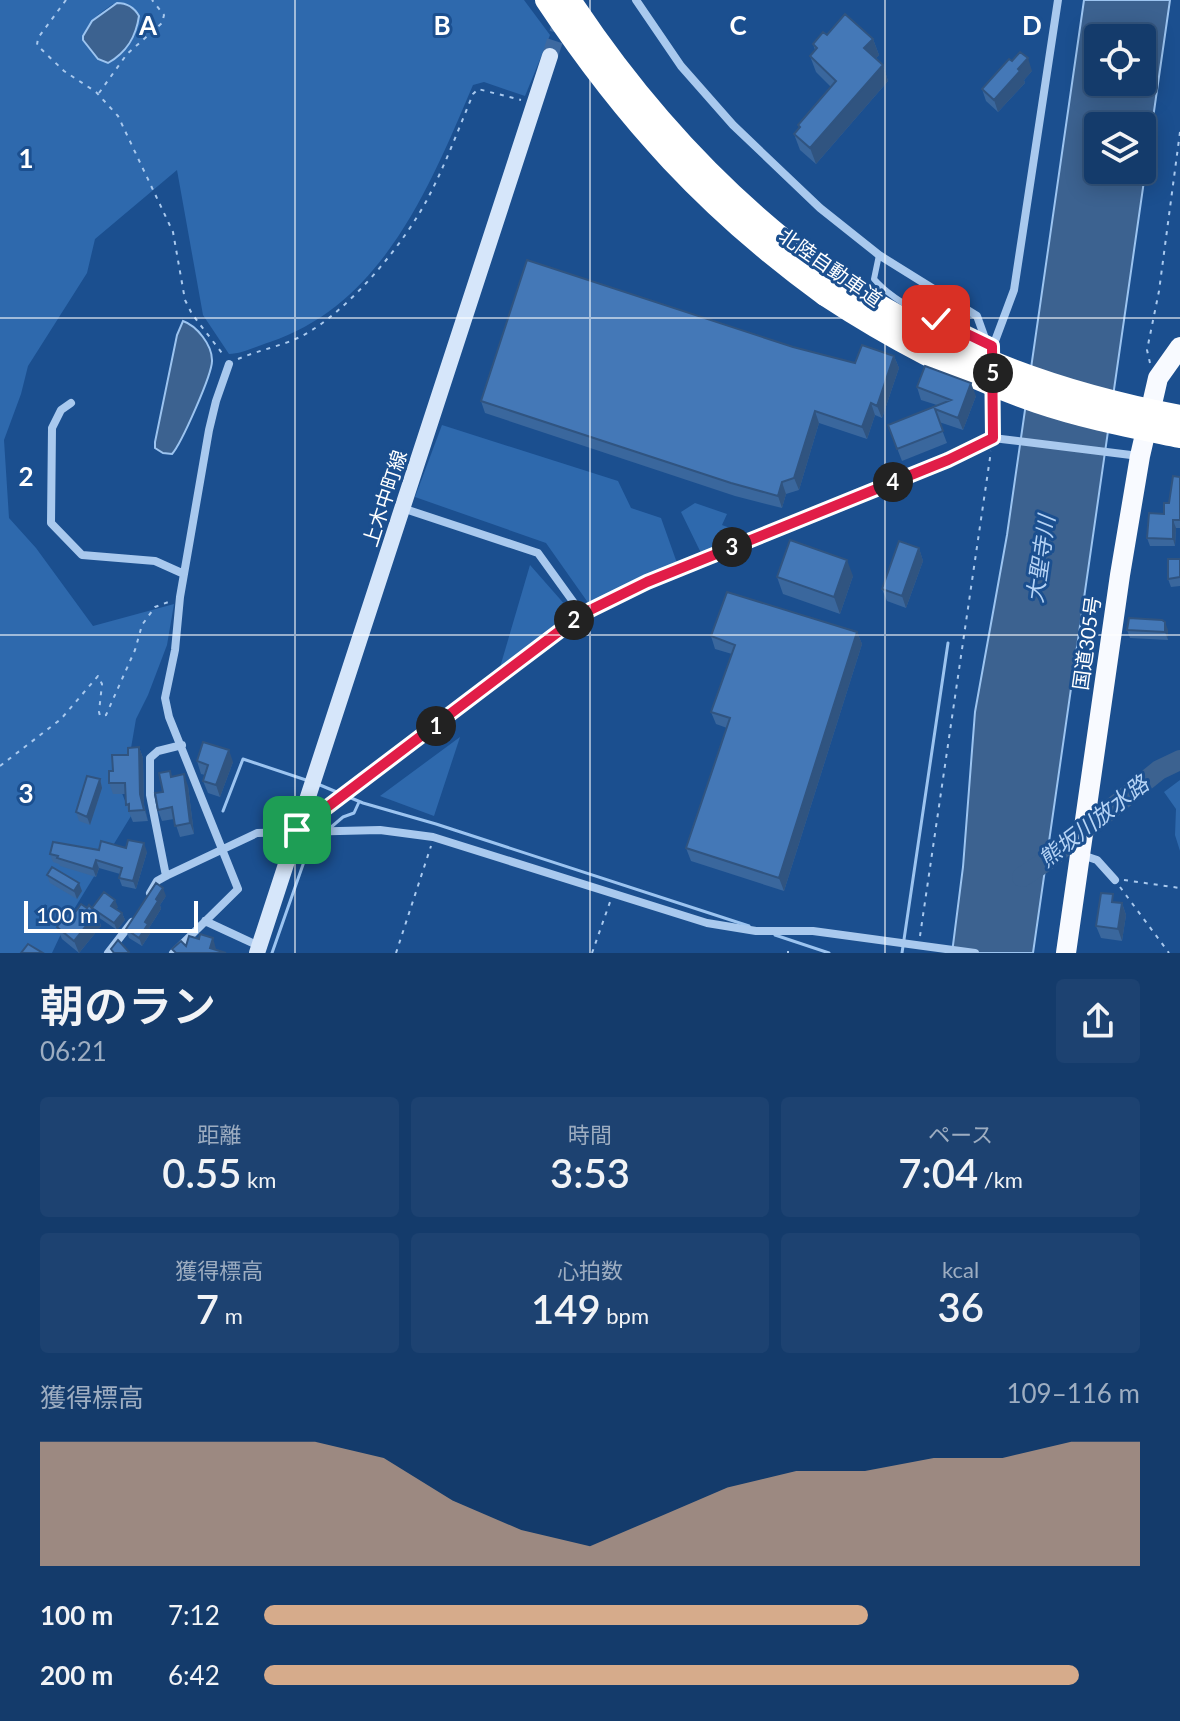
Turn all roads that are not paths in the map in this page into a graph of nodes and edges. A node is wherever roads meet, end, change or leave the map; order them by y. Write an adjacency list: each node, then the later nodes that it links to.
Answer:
1 (546, 0): 7 (highway, 北陸自動車道)
2 (570, 0): 7 (highway, 北陸自動車道)
3 (636, 0): 6 (street)
4 (1058, 0): 8 (street)
5 (550, 56): 16 (main road, 上木中町線)
6 (879, 255): 8 (street); 8 (lane)
7 (830, 287): 12 (highway, 北陸自動車道, bridge); 13 (highway, 北陸自動車道, bridge)
8 (989, 343): 14 (street)
9 (1180, 347): 15 (highway, 国道305号)
10 (229, 364): 17 (street)
11 (71, 403): 17 (street)
12 (1180, 416)
13 (1180, 437)
14 (993, 438): 15 (street); 18 (street)
15 (1134, 455): 23 (highway, 国道305号)
16 (402, 508): 18 (street); 21 (main road, 上木中町線)
17 (184, 574): 19 (street)
18 (582, 614): 20 (street)
19 (182, 745): 22 (street); 24 (street)
20 (355, 788)
21 (297, 830): 22 (street); 29 (main road, 上木中町線); 32 (street)
22 (224, 849): 24 (street); 28 (street)
23 (1082, 850): 25 (street); 33 (highway, 国道305号)
24 (166, 876): 26 (street)
25 (1115, 880)
26 (145, 902)
27 (138, 912): 30 (street)
28 (205, 921): 29 (street); 31 (street)
29 (258, 949)
30 (108, 953)
31 (173, 953)
32 (975, 953)
33 (1066, 953)

